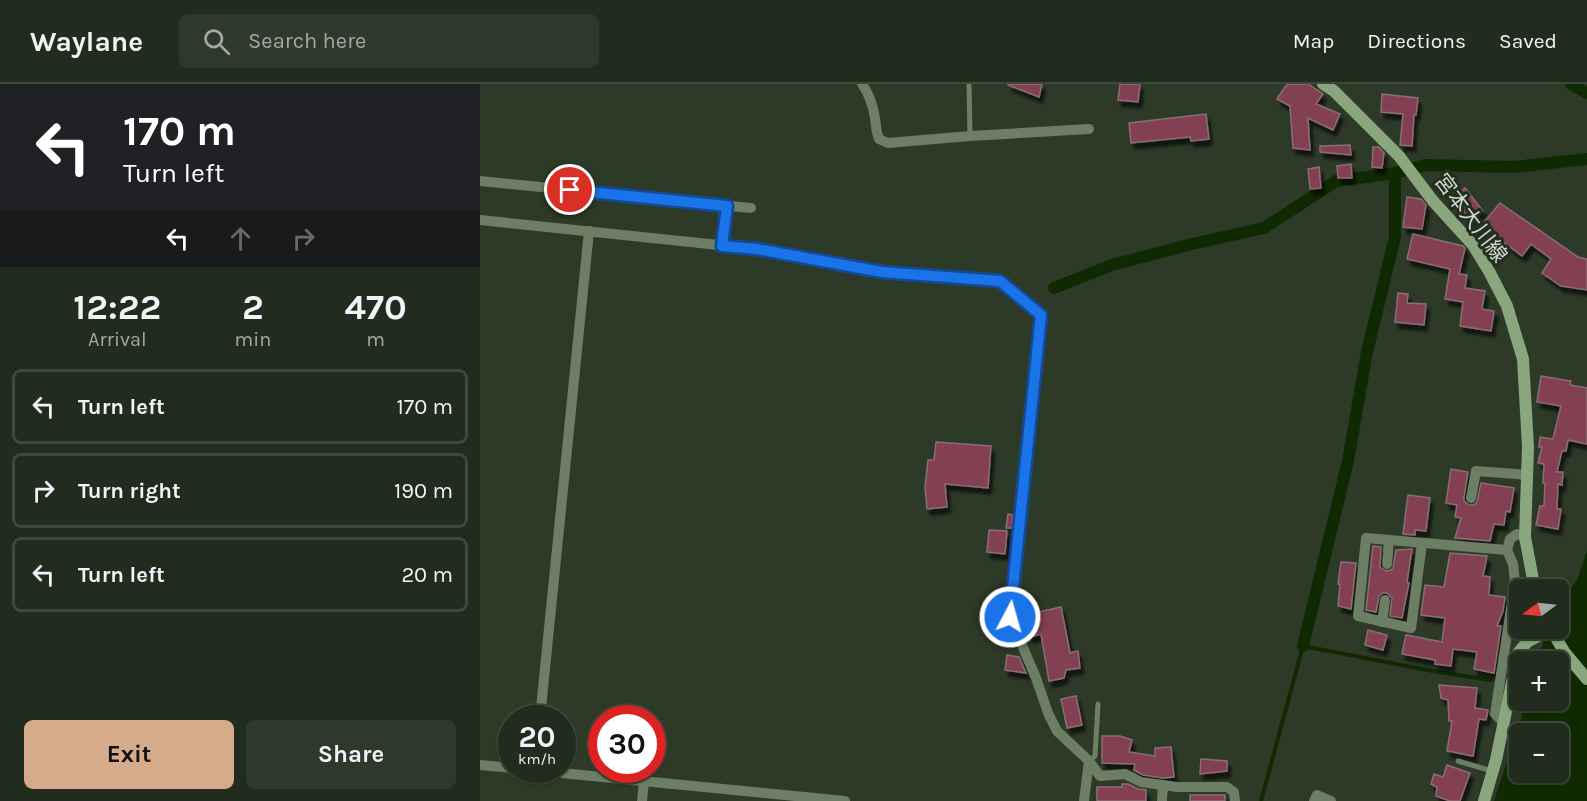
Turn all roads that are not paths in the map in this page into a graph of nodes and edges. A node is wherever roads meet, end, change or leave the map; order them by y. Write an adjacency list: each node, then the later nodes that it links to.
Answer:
1 (862, 84): 6 (street)
2 (969, 84): 6 (lane)
3 (1323, 84): 4 (main road, 宮本大川線)
4 (1336, 88): 13 (main road, 宮本大川線)
5 (1089, 129): 6 (street)
6 (970, 136)
7 (480, 181): 8 (street)
8 (727, 206): 9 (street); 12 (street)
9 (751, 208)
10 (480, 220): 11 (street)
11 (589, 231): 12 (street); 27 (street)
12 (722, 246): 29 (street)
13 (1528, 475): 14 (street); 15 (main road, 宮本大川線)
14 (1471, 498)
15 (1525, 537): 18 (street); 20 (main road, 宮本大川線)
16 (1389, 540): 17 (street); 19 (street); 22 (street)
17 (1422, 543): 18 (street); 22 (street)
18 (1508, 550): 28 (street)
19 (1387, 564)
20 (1533, 579)
21 (1384, 600): 22 (street)
22 (1382, 622)
23 (1532, 639): 28 (main road)
24 (1554, 639): 25 (main road)
25 (1587, 679)
26 (1098, 704): 29 (lane)
27 (541, 705)
28 (1504, 723): 33 (main road)
29 (1089, 760): 36 (street); 39 (street)
30 (1458, 761): 33 (lane)
31 (480, 765): 32 (street)
32 (498, 767)
33 (1492, 771): 44 (main road)
34 (644, 783): 37 (street)
35 (664, 783): 38 (street)
36 (1162, 785): 40 (street); 41 (street)
37 (642, 801)
38 (845, 801)
39 (1084, 801)
40 (1162, 801)
41 (1234, 801)
42 (1314, 801): 43 (street)
43 (1331, 801)
44 (1484, 801)

